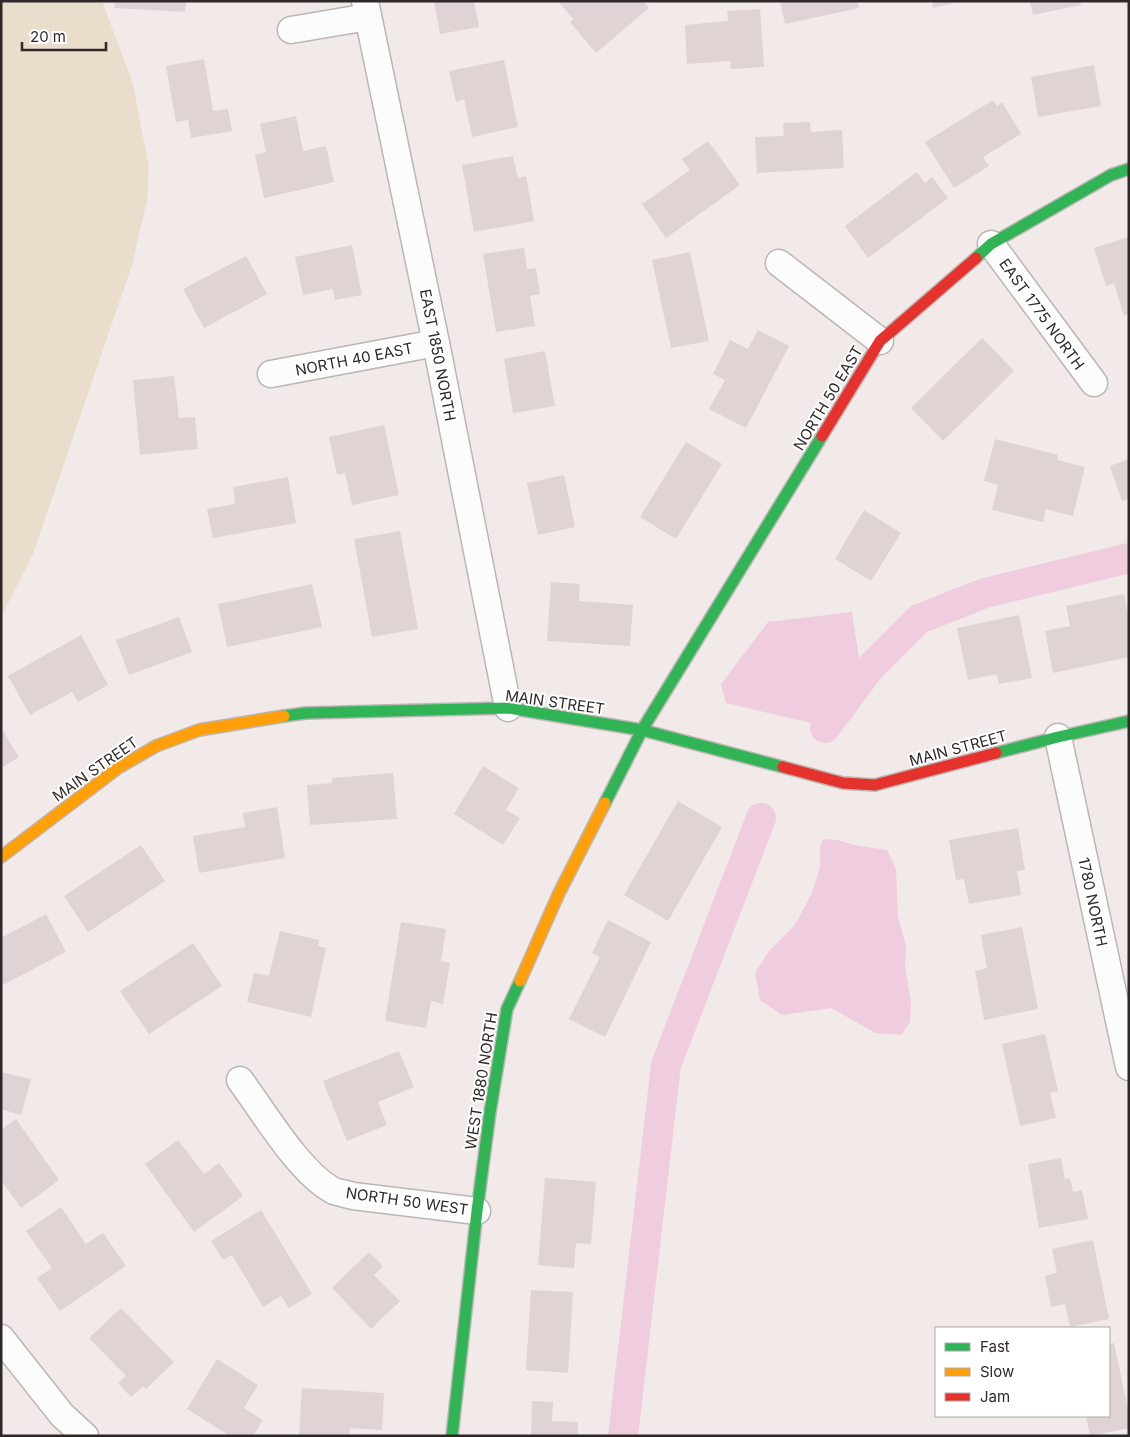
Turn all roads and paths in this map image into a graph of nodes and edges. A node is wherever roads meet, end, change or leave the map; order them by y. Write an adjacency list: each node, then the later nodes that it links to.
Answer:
1 (366, 9): 2 (street); 7 (street, EAST 1850 NORTH)
2 (291, 30)
3 (1129, 169): 4 (street, NORTH 50 EAST)
4 (991, 244): 6 (street, NORTH 50 EAST); 9 (street, EAST 1775 NORTH)
5 (779, 262): 6 (street)
6 (880, 341): 12 (street, NORTH 50 EAST)
7 (436, 343): 8 (street, NORTH 40 EAST); 10 (street, EAST 1850 NORTH)
8 (271, 374)
9 (1094, 383)
10 (508, 708): 12 (street, MAIN STREET); 14 (street, MAIN STREET)
11 (1129, 722): 13 (street, MAIN STREET)
12 (642, 730): 13 (street, MAIN STREET); 17 (street, WEST 1880 NORTH)
13 (1058, 737): 15 (street, 1780 NORTH)
14 (1, 857)
15 (1129, 1066)
16 (240, 1080): 17 (street, NORTH 50 WEST)
17 (477, 1211): 20 (street, WEST 1880 NORTH)
18 (1, 1338): 19 (street)
19 (85, 1436)
20 (452, 1436)

